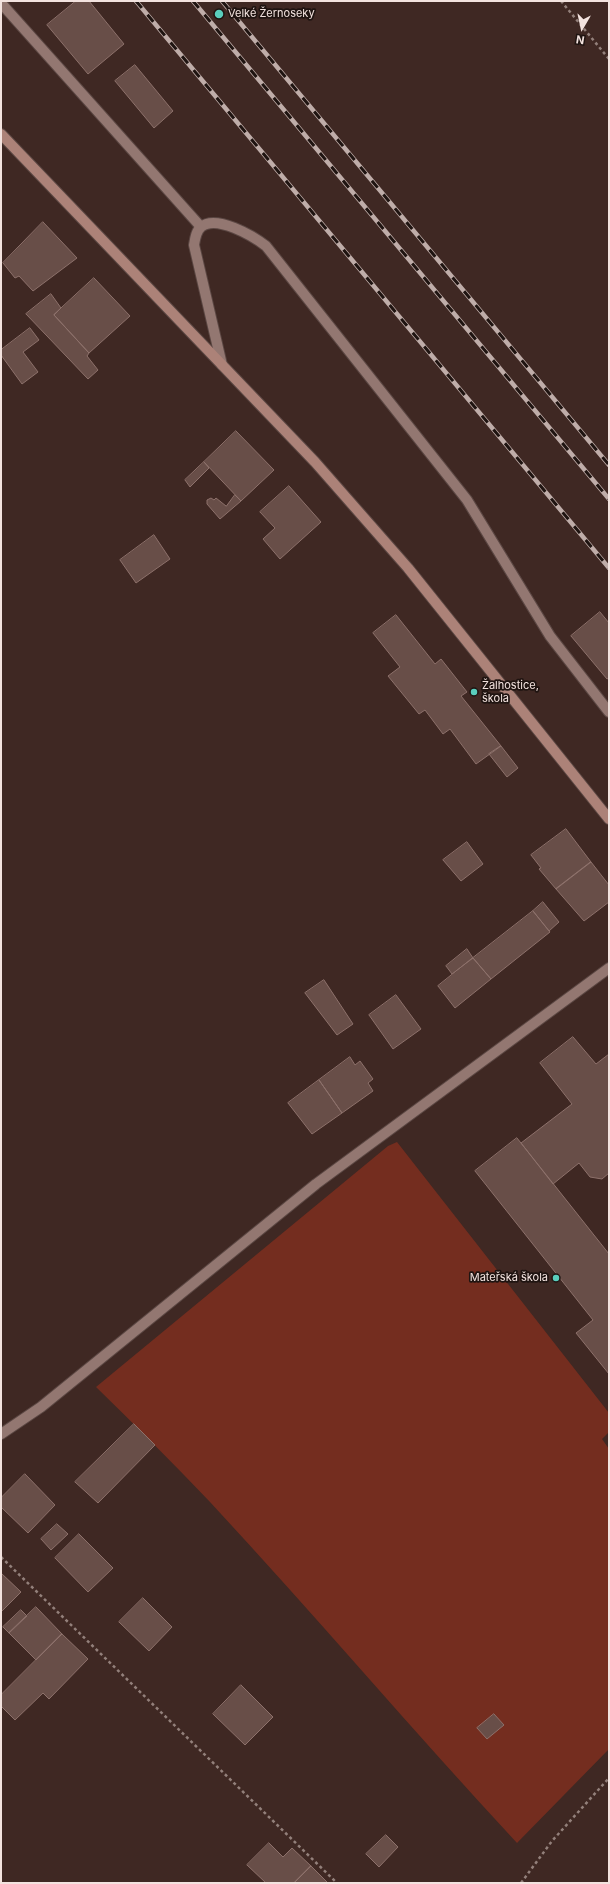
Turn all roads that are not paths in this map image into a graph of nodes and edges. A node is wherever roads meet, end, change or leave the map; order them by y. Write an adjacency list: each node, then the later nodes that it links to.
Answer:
1 (1, 3): 3 (street)
2 (1, 134): 4 (main road)
3 (201, 227): 4 (street); 5 (street)
4 (222, 365): 6 (main road)
5 (609, 712)
6 (609, 819)
7 (609, 968): 8 (street)
8 (1, 1434)

